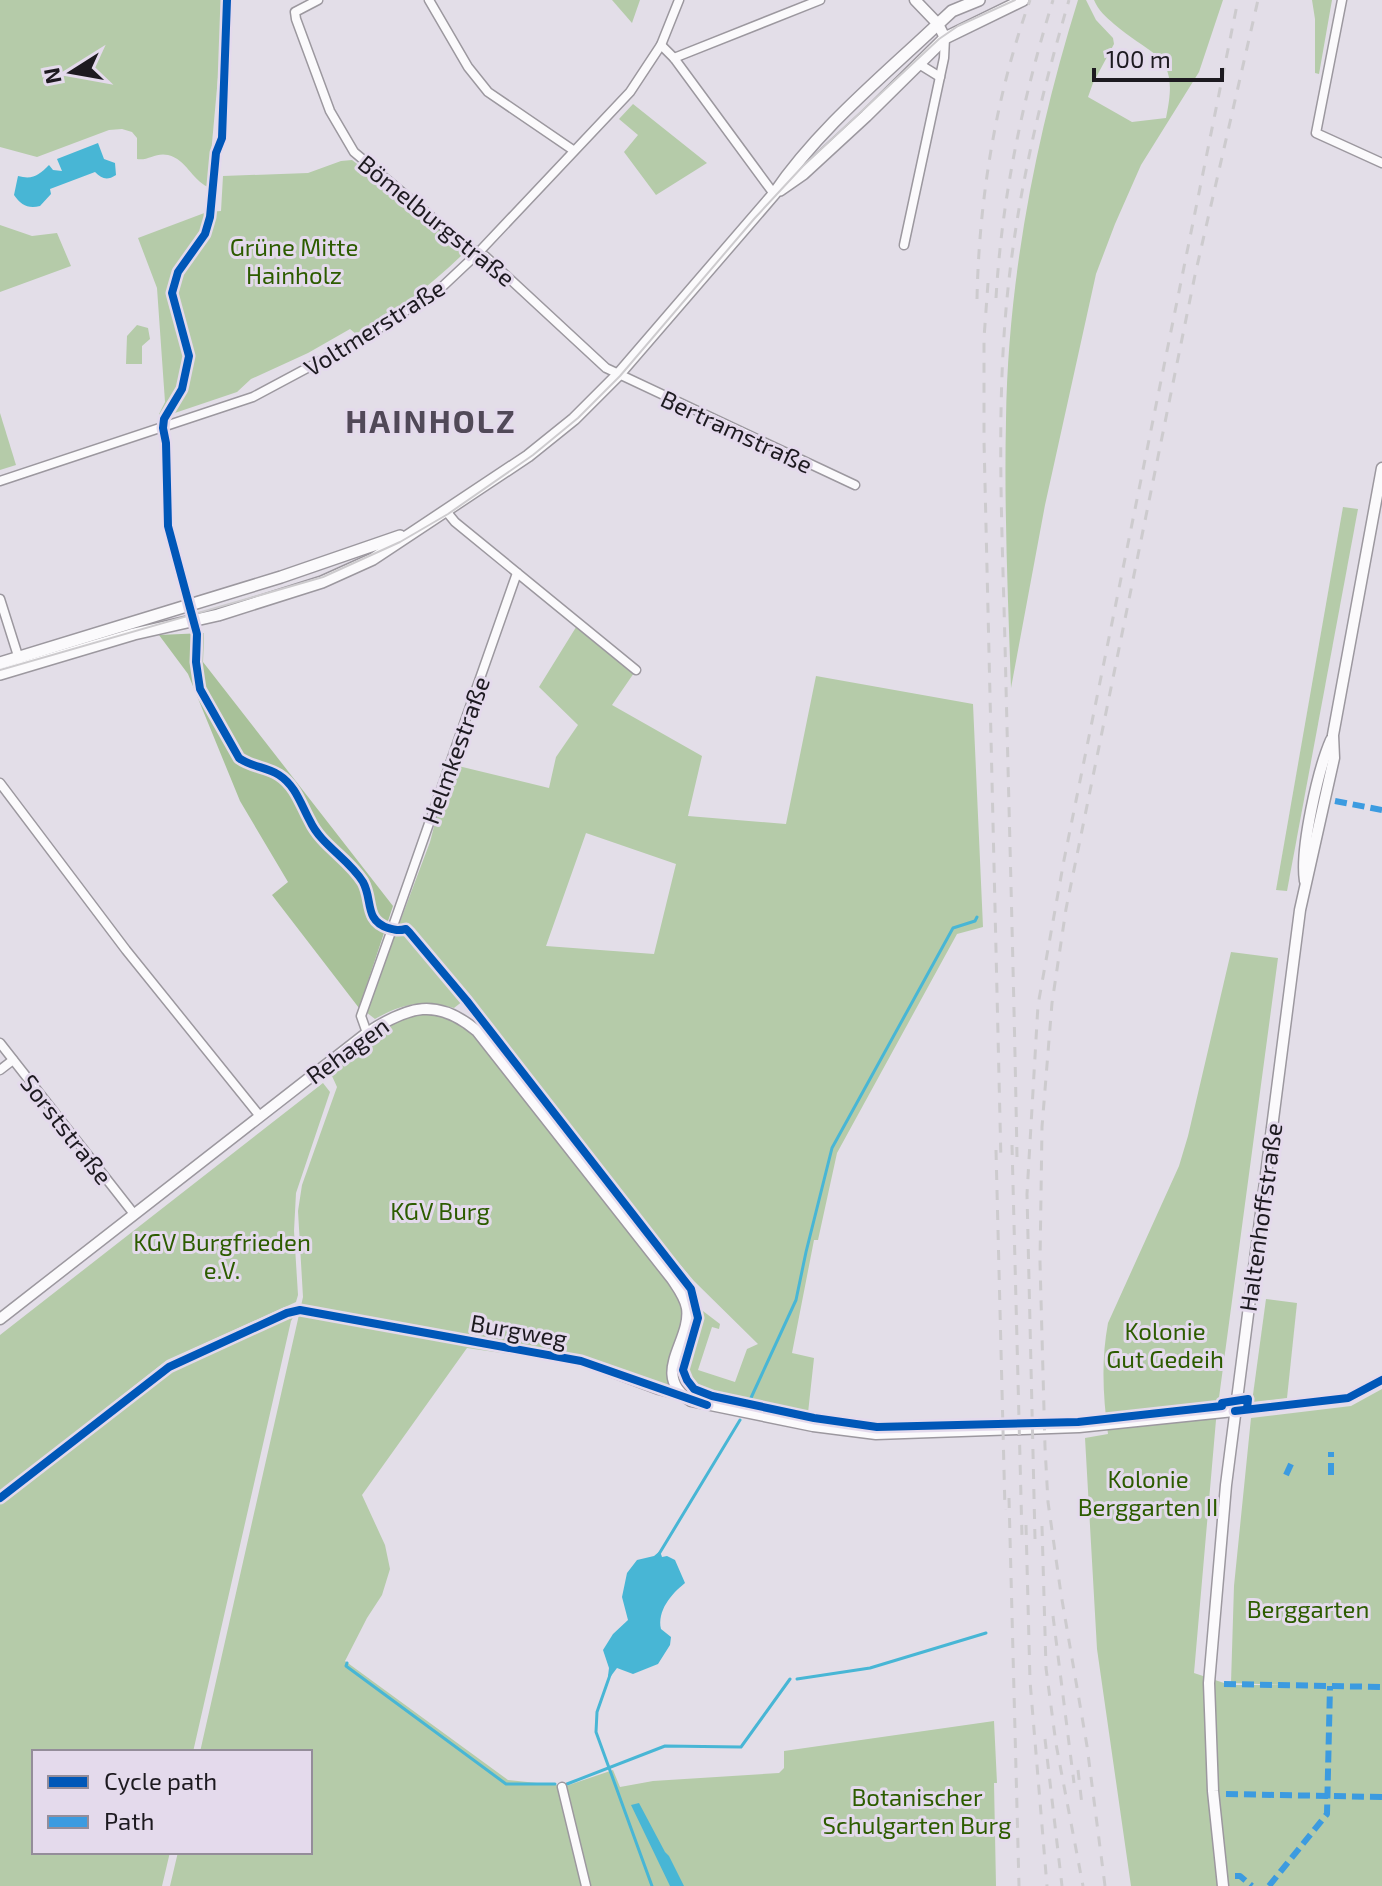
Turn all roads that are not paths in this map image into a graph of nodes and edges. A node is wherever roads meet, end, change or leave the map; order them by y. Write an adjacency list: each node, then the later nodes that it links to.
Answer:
1 (318, 0): 19 (street, Bömelburgstraße)
2 (429, 0): 15 (street)
3 (679, 0): 11 (street, Voltmerstraße)
4 (820, 0): 12 (street)
5 (915, 0): 9 (street)
6 (979, 0): 9 (main road)
7 (1023, 0): 10 (main road)
8 (1342, 0): 16 (street)
9 (938, 24): 10 (street); 17 (main road)
10 (945, 38): 13 (main road); 14 (street)
11 (661, 45): 12 (street); 15 (street, Voltmerstraße)
12 (674, 58): 17 (street)
13 (919, 64): 14 (street); 17 (main road)
14 (940, 77): 18 (street)
15 (573, 150): 19 (street, Voltmerstraße)
16 (1382, 163)
17 (774, 194): 20 (main road)
18 (904, 245)
19 (478, 253): 20 (street, Bömelburgstraße); 22 (street, Voltmerstraße)
20 (619, 375): 23 (street, Bertramstraße); 24 (main road)
21 (1382, 468): 43 (street, Haltenhoffstraße)
22 (0, 481)
23 (855, 485)
24 (446, 511): 25 (main road); 26 (street)
25 (416, 530): 28 (main road); 28 (main road)
26 (517, 573): 30 (street); 33 (street, Helmkestraße)
27 (0, 599): 28 (street)
28 (20, 662): 29 (main road); 31 (main road)
29 (0, 663)
30 (636, 670)
31 (0, 674)
32 (0, 783): 37 (street)
33 (367, 1033): 37 (street, Rehagen); 42 (street, Rehagen)
34 (0, 1043): 35 (street, Sorststraße)
35 (13, 1060): 36 (street); 38 (street, Sorststraße)
36 (0, 1070)
37 (259, 1115): 38 (street, Rehagen)
38 (134, 1214): 40 (street, Rehagen)
39 (300, 1310): 42 (street, Burgweg)
40 (0, 1319)
41 (1382, 1380): 43 (street, Burgweg)
42 (682, 1396): 43 (street, Burgweg)
43 (1234, 1411): 46 (street, Haltenhoffstraße)
44 (562, 1787): 45 (street)
45 (586, 1886)
46 (1223, 1886)

